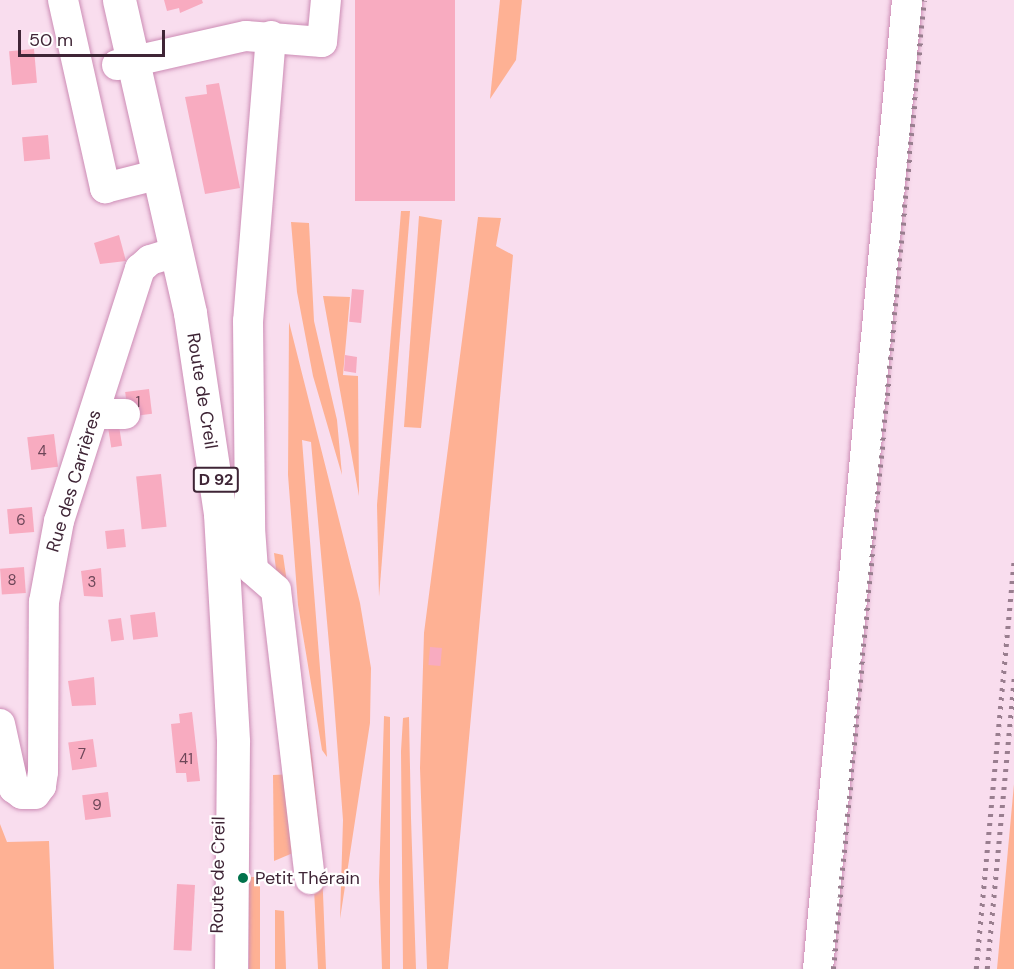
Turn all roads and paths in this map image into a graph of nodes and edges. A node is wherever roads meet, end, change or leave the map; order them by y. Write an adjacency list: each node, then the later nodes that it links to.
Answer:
1 (63, 0): 8 (street)
2 (103, 0): 7 (main road, Route de Creil / D 92)
3 (119, 0): 7 (main road, Route de Creil / D 92)
4 (326, 0): 6 (street)
5 (907, 0): 16 (street)
6 (271, 36): 7 (street); 13 (street)
7 (125, 63): 8 (main road, Route de Creil / D 92)
8 (152, 177): 9 (main road, Route de Creil / D 92)
9 (169, 255): 10 (street, Rue des Carrières); 14 (main road, Route de Creil / D 92); 15 (main road, Route de Creil / D 92)
10 (95, 414): 11 (street); 12 (street, Rue des Carrières)
11 (125, 414)
12 (0, 724)
13 (309, 879)
14 (216, 969)
15 (231, 969)
16 (818, 969)

